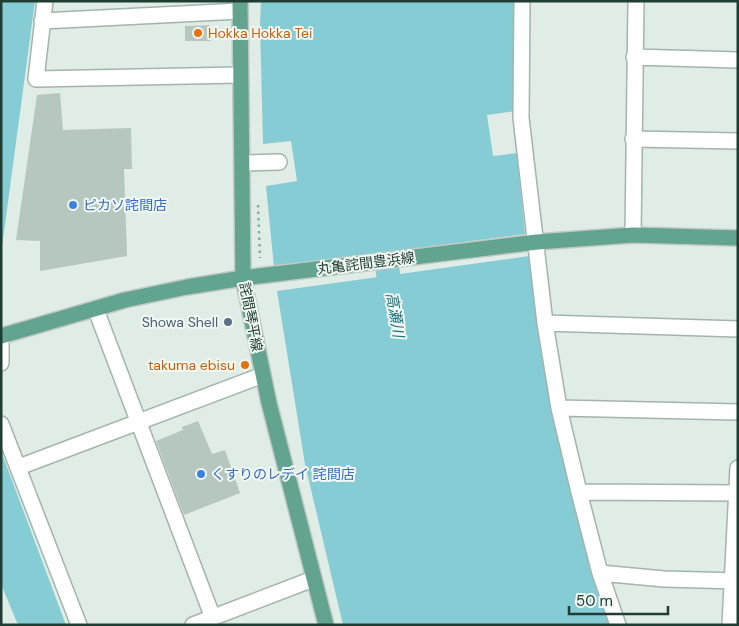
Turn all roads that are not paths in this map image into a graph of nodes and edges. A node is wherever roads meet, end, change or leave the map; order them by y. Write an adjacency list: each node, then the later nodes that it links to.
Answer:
1 (45, 1): 5 (street)
2 (522, 1): 15 (street)
3 (636, 1): 6 (street)
4 (240, 6): 5 (street); 8 (main road, 詫間琴平線)
5 (42, 21): 8 (street)
6 (634, 57): 7 (street); 9 (street)
7 (738, 60)
8 (239, 75): 12 (main road, 詫間琴平線)
9 (634, 139): 10 (street); 13 (street)
10 (738, 142)
11 (279, 162): 12 (street)
12 (243, 163): 16 (main road, 詫間琴平線)
13 (632, 235): 14 (main road, 丸亀詫間豊浜線); 15 (main road, 丸亀詫間豊浜線)
14 (738, 238)
15 (537, 242): 16 (main road, 丸亀詫間豊浜線); 18 (street)
16 (243, 278): 17 (main road, 丸亀詫間豊浜線); 22 (main road, 詫間琴平線)
17 (96, 310): 20 (main road, 丸亀詫間豊浜線); 25 (street)
18 (545, 323): 19 (street); 23 (street)
19 (738, 329)
20 (1, 336): 21 (street)
21 (1, 363)
22 (263, 375): 25 (street); 32 (main road, 詫間琴平線)
23 (559, 408): 24 (street); 29 (street)
24 (738, 412)
25 (139, 422): 27 (street); 34 (street)
26 (1, 424): 27 (street)
27 (19, 467): 35 (street)
28 (738, 468): 30 (street)
29 (579, 492): 30 (street); 31 (street)
30 (737, 493): 33 (street)
31 (600, 573): 33 (street); 38 (street)
32 (313, 579): 34 (street); 37 (main road, 詫間琴平線)
33 (735, 581): 39 (street)
34 (213, 618): 36 (street)
35 (79, 625)
36 (194, 625)
37 (326, 625)
38 (618, 625)
39 (730, 625)

